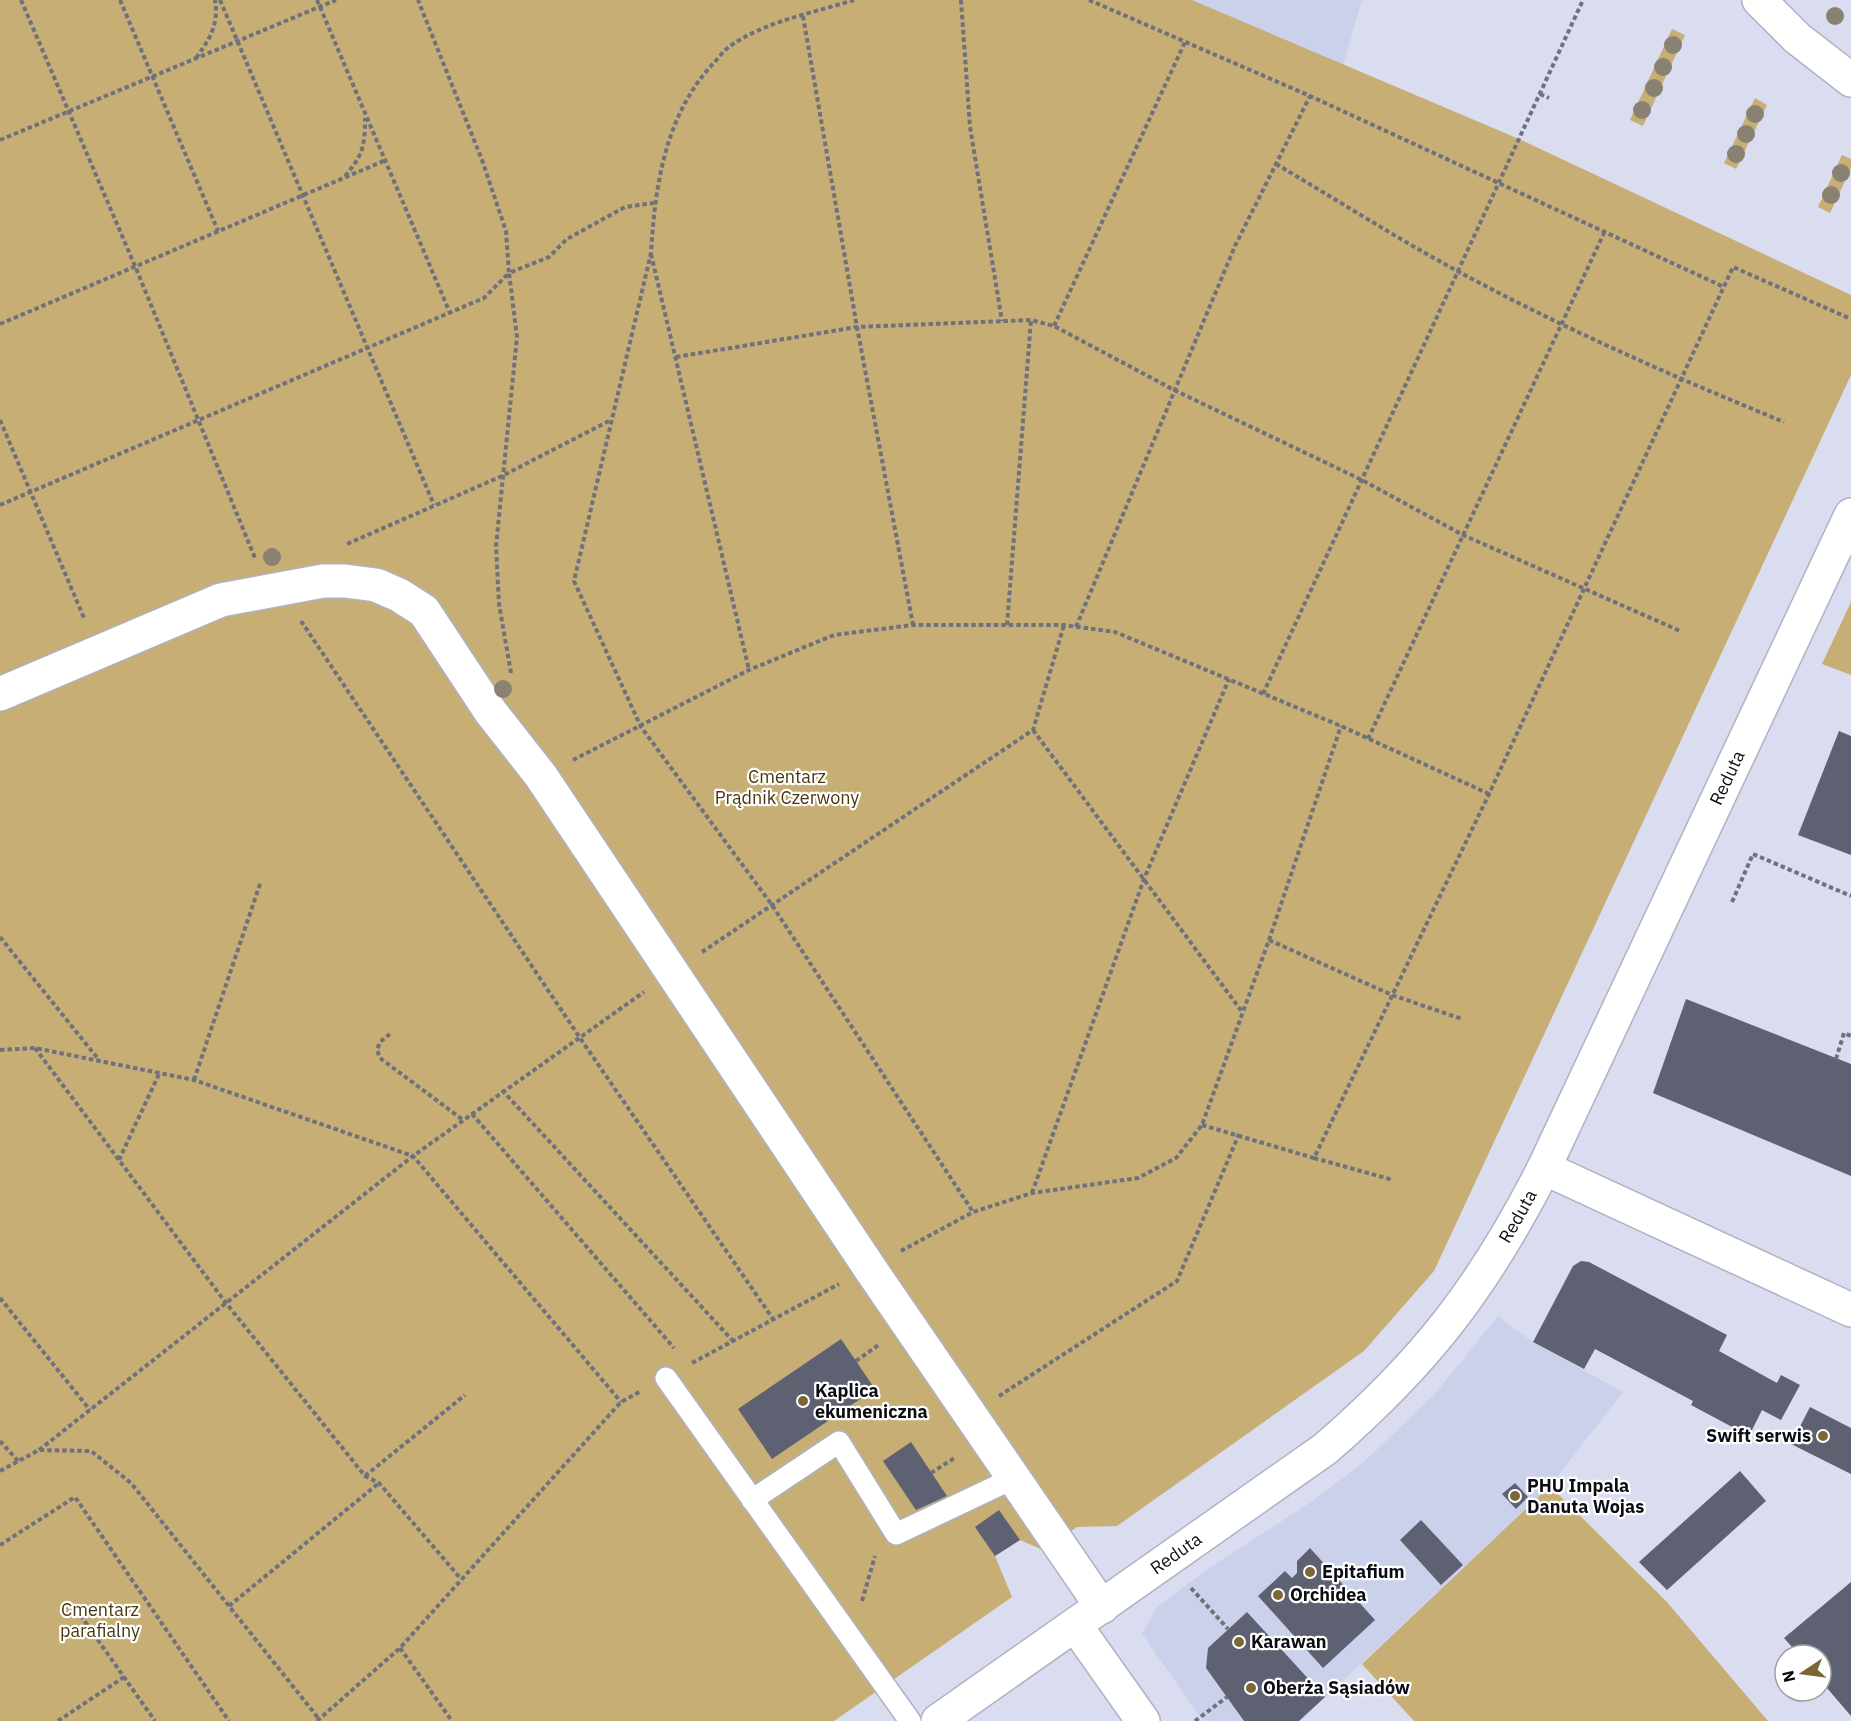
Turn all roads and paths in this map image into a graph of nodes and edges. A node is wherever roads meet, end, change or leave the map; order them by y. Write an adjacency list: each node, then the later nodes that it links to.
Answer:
1 (21, 0): 23 (path)
2 (120, 0): 18 (path)
3 (215, 0): 17 (path)
4 (220, 0): 15 (path)
5 (317, 0): 13 (path)
6 (336, 0): 13 (path)
7 (418, 0): 37 (path)
8 (854, 0): 14 (path)
9 (961, 0): 42 (path)
10 (1089, 0): 16 (path)
11 (1583, 0): 20 (path)
12 (1759, 0): 19 (street)
13 (320, 7): 15 (path); 24 (path)
14 (802, 16): 31 (path); 46 (path)
15 (238, 42): 17 (path); 30 (path)
16 (1185, 42): 21 (path); 45 (path)
17 (195, 58): 18 (path)
18 (152, 76): 23 (path); 32 (path)
19 (1851, 80)
20 (1540, 94): 22 (path); 29 (path)
21 (1310, 96): 27 (path); 29 (path)
22 (1549, 98)
23 (69, 111): 25 (path); 35 (path)
24 (364, 114): 26 (path); 28 (path)
25 (0, 140)
26 (386, 160): 28 (path); 39 (path)
27 (1276, 164): 36 (path); 50 (path)
28 (345, 177): 30 (path)
29 (1499, 185): 33 (path); 36 (path)
30 (303, 195): 32 (path); 47 (path)
31 (654, 202): 34 (path); 37 (path)
32 (218, 231): 35 (path)
33 (1604, 233): 38 (path); 44 (path)
34 (651, 253): 48 (path); 52 (path)
35 (135, 266): 43 (path); 53 (path)
36 (1459, 272): 44 (path); 56 (path)
37 (509, 273): 39 (path); 55 (path)
38 (1724, 287): 40 (path); 49 (path)
39 (450, 313): 47 (path)
40 (1851, 319)
41 (1031, 320): 42 (path); 45 (path); 67 (path)
42 (1002, 321): 46 (path)
43 (0, 324)
44 (1561, 324): 49 (path); 61 (path)
45 (1054, 326): 50 (path)
46 (857, 327): 48 (path); 66 (path)
47 (367, 349): 53 (path); 59 (path)
48 (676, 357): 72 (path)
49 (1681, 380): 54 (path); 65 (path)
50 (1174, 390): 56 (path); 69 (path)
51 (0, 420): 57 (path)
52 (610, 421): 55 (path); 78 (path)
53 (198, 422): 57 (path); 63 (path)
54 (1784, 422)
55 (502, 476): 59 (path); 73 (path)
56 (1362, 480): 61 (path); 76 (path)
57 (30, 492): 58 (path); 71 (path)
58 (0, 505)
59 (434, 505): 62 (path)
60 (1851, 515): 111 (street, Reduta)
61 (1463, 535): 65 (path); 80 (path)
62 (339, 547)
63 (256, 559)
64 (279, 588): 71 (street); 81 (street); 96 (path)
65 (1584, 590): 70 (path); 82 (path)
66 (913, 625): 67 (path); 72 (path)
67 (1006, 625): 68 (path)
68 (1064, 625): 69 (path); 79 (path)
69 (1076, 627): 74 (path)
70 (1680, 631)
71 (99, 653): 75 (street)
72 (749, 670): 78 (path)
73 (512, 675)
74 (1229, 679): 76 (path); 83 (path)
75 (0, 694)
76 (1263, 694): 77 (path)
77 (1341, 726): 80 (path); 89 (path)
78 (642, 727): 81 (path); 87 (path)
79 (1033, 730): 83 (path); 87 (path)
80 (1368, 739): 82 (path)
81 (541, 776): 90 (street)
82 (1489, 794): 91 (path)
83 (1144, 879): 92 (path); 113 (path)
84 (261, 881): 102 (path)
85 (1851, 897): 86 (path)
86 (1732, 902)
87 (772, 905): 90 (path); 114 (path)
88 (0, 937): 100 (path)
89 (1269, 940): 91 (path); 92 (path)
90 (672, 972): 96 (path); 115 (street)
91 (1392, 995): 93 (path); 109 (path)
92 (1243, 1013): 106 (path)
93 (1462, 1019)
94 (390, 1034): 105 (path)
95 (1851, 1036): 99 (path)
96 (580, 1038): 103 (path); 119 (path)
97 (35, 1048): 98 (path); 100 (path); 110 (path)
98 (0, 1050)
99 (1836, 1059)
100 (99, 1061): 101 (path)
101 (159, 1074): 102 (path); 110 (path)
102 (194, 1080): 108 (path)
103 (502, 1090): 104 (path); 120 (path)
104 (472, 1114): 105 (path); 121 (path)
105 (463, 1120): 108 (path)
106 (1203, 1125): 107 (path); 113 (path)
107 (1239, 1134): 109 (path); 125 (path)
108 (413, 1156): 117 (path); 136 (path)
109 (1314, 1158): 112 (path)
110 (119, 1160): 117 (path)
111 (1544, 1168): 118 (street); 139 (street, Reduta)
112 (1393, 1180)
113 (1032, 1193): 114 (path)
114 (973, 1212): 115 (path)
115 (869, 1267): 119 (path); 125 (street)
116 (0, 1298): 124 (path)
117 (226, 1303): 124 (path); 130 (path)
118 (1851, 1310)
119 (773, 1319): 120 (path)
120 (733, 1341): 121 (path)
121 (688, 1365): 122 (path)
122 (666, 1378): 133 (lane)
123 (465, 1395): 130 (path)
124 (90, 1410): 127 (path)
125 (970, 1414): 131 (street)
126 (0, 1441): 128 (path)
127 (39, 1450): 128 (path); 138 (path)
128 (18, 1461): 129 (path)
129 (0, 1471)
130 (365, 1476): 132 (path)
131 (1014, 1478): 134 (lane); 139 (street)
132 (379, 1483): 136 (path); 138 (path)
133 (752, 1500): 134 (lane); 143 (lane)
134 (888, 1520): 143 (path)
135 (0, 1545): 150 (path)
136 (460, 1579): 144 (path)
137 (1184, 1581): 142 (path)
138 (229, 1606): 147 (path)
139 (1102, 1607): 141 (street, Reduta)
140 (76, 1609): 145 (path)
141 (1075, 1625): 153 (street, Reduta); 154 (street)
142 (1228, 1629)
143 (851, 1639): 152 (lane)
144 (400, 1648): 147 (path); 151 (path)
145 (124, 1677): 148 (path); 149 (path)
146 (1227, 1697): 155 (path)
147 (318, 1720)
148 (58, 1721)
149 (155, 1721)
150 (229, 1721)
151 (452, 1721)
152 (910, 1721)
153 (938, 1721)
154 (1143, 1721)
155 (1196, 1721)

